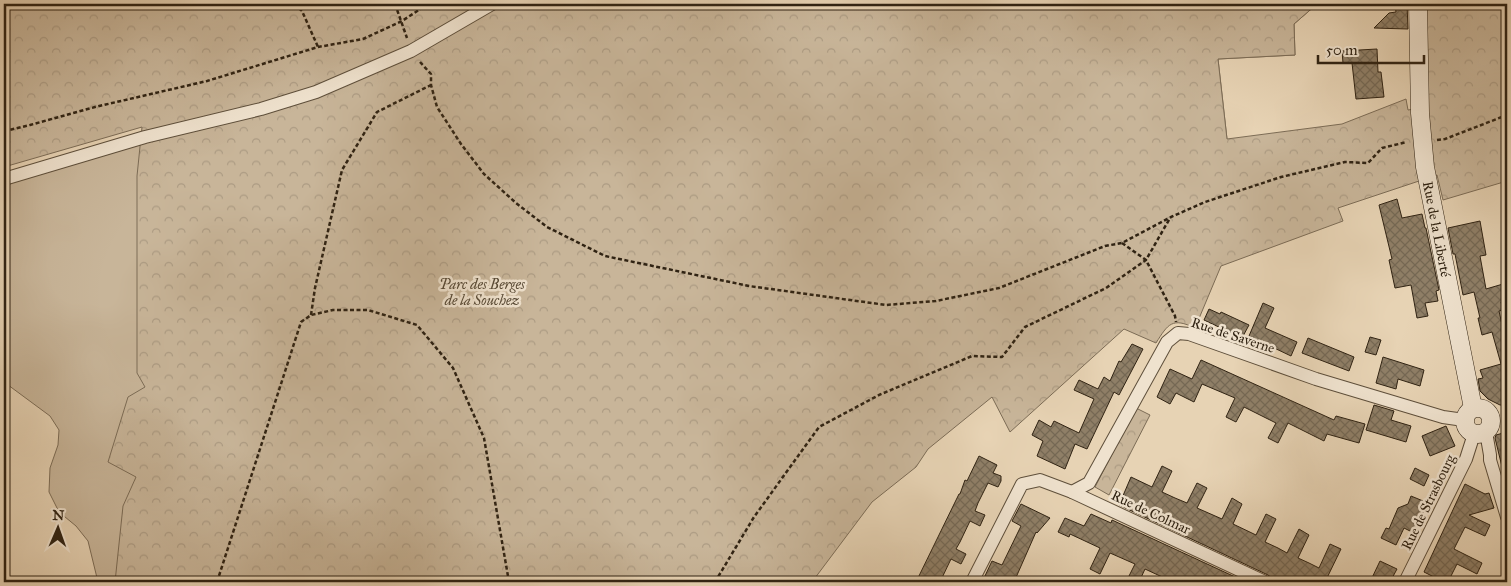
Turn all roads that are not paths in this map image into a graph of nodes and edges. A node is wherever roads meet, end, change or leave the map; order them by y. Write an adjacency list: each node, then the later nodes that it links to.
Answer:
1 (492, 4): 3 (street)
2 (1418, 4): 4 (street, Rue de la Liberté)
3 (4, 179)
4 (1481, 427): 5 (street); 5 (street); 6 (street, Rue de Saverne); 10 (street, Rue de Strasbourg)
5 (1490, 460): 7 (street)
6 (1072, 492): 8 (street, Rue de Colmar); 9 (street, Rue de Colmar)
7 (1507, 517)
8 (972, 582)
9 (1265, 582)
10 (1405, 582)

